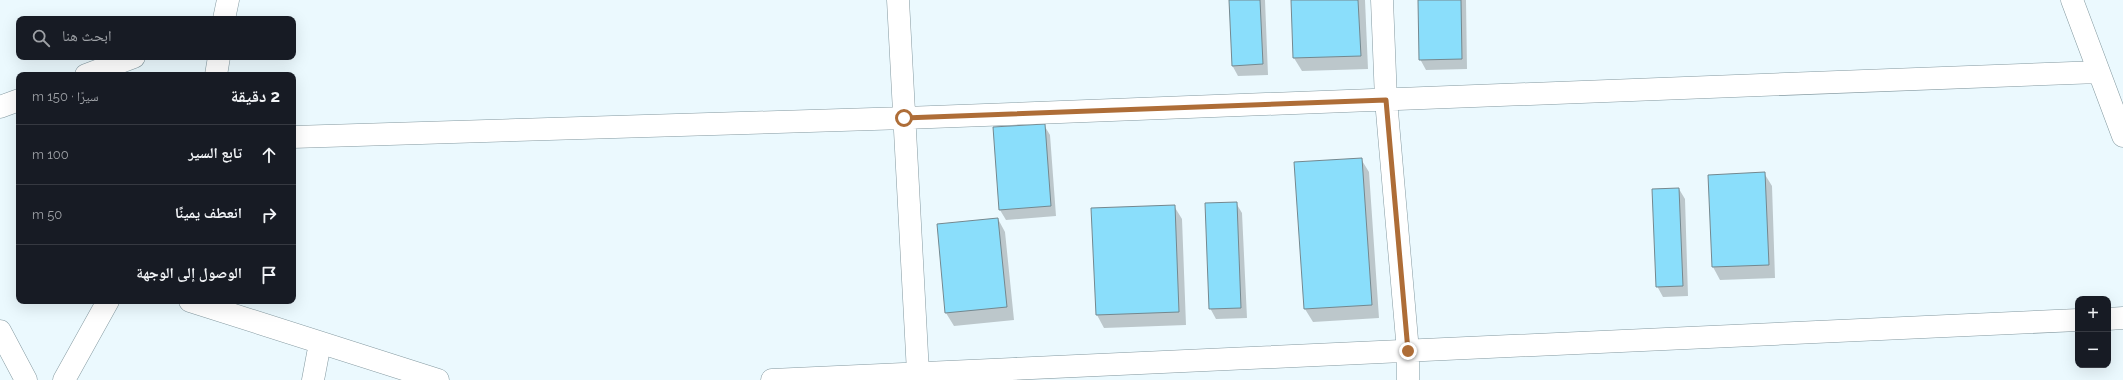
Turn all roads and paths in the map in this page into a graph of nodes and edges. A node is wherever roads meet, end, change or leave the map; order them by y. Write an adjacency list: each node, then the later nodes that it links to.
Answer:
1 (228, 0): 5 (street)
2 (898, 0): 14 (street)
3 (1382, 0): 11 (street)
4 (2072, 0): 10 (street)
5 (225, 16)
6 (126, 60): 8 (street)
7 (218, 60): 9 (street)
8 (94, 72)
9 (216, 72)
10 (2099, 72): 11 (street); 15 (street)
11 (1386, 100): 14 (street); 24 (street)
12 (16, 101): 13 (street)
13 (0, 107)
14 (904, 118): 16 (street); 25 (street)
15 (2123, 136)
16 (296, 137)
17 (106, 304): 27 (street)
18 (199, 304): 23 (street)
19 (2123, 318): 20 (street)
20 (2111, 319)
21 (2075, 320): 24 (street)
22 (0, 331): 26 (street)
23 (320, 343): 28 (street); 29 (street)
24 (1408, 351): 25 (street); 31 (street)
25 (918, 373): 30 (street)
26 (26, 380)
27 (64, 380)
28 (313, 380)
29 (438, 380)
30 (772, 380)
31 (1408, 380)

